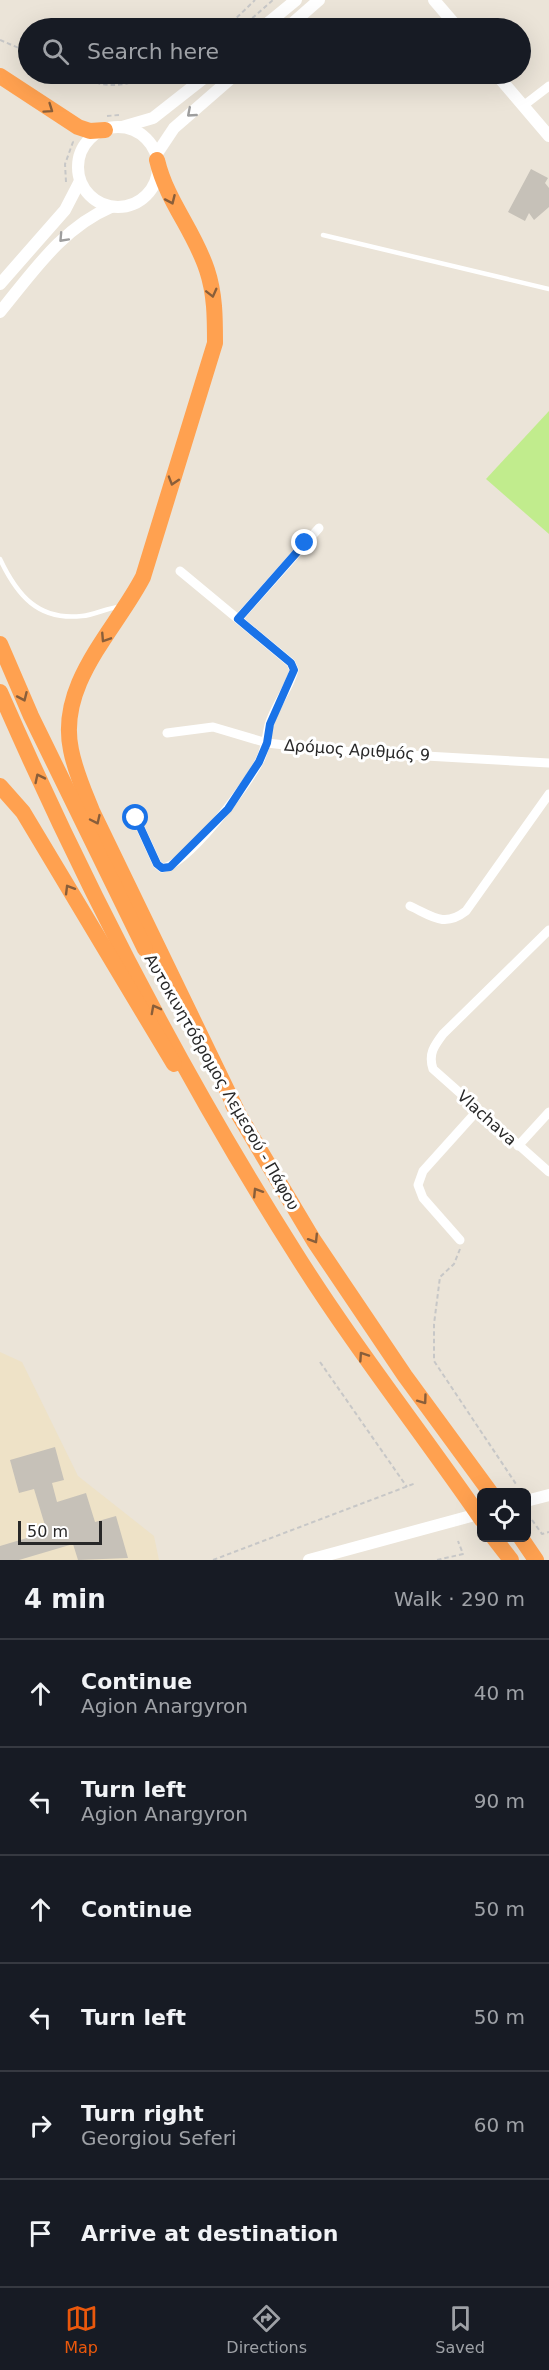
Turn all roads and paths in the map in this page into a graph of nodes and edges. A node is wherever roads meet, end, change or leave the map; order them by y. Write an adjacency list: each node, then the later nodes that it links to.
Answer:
1 (255, 0): 6 (path)
2 (273, 0): 7 (path)
3 (296, 0): 8 (main road)
4 (320, 0): 9 (main road)
5 (434, 0): 10 (main road)
6 (236, 18)
7 (252, 18)
8 (274, 18)
9 (299, 18)
10 (449, 18)
11 (0, 39): 12 (path)
12 (18, 47)
13 (0, 76): 21 (highway, one-way to 21)
14 (95, 84): 15 (path)
15 (117, 84)
16 (196, 84): 21 (main road)
17 (225, 84): 24 (main road, one-way to 24)
18 (504, 84): 20 (main road)
19 (549, 86): 20 (street)
20 (523, 106): 23 (main road)
21 (111, 122): 24 (main road); 25 (main road)
22 (65, 136): 26 (path)
23 (549, 136)
24 (157, 157): 27 (main road); 35 (highway, one-way to 35)
25 (80, 181): 27 (main road); 29 (main road)
26 (66, 186)
27 (111, 207): 31 (main road, one-way to 31)
28 (323, 235): 30 (lane)
29 (0, 284)
30 (549, 289)
31 (0, 312)
32 (319, 528): 36 (street)
33 (0, 559): 35 (lane)
34 (180, 571): 36 (street)
35 (128, 607): 49 (highway, one-way to 49)
36 (238, 619): 40 (street)
37 (0, 644): 49 (highway, Αυτοκινητόδρομος Λεμεσού - Πάφου, one-way to 49)
38 (0, 692): 50 (highway, Αυτοκινητόδρομος Λεμεσού - Πάφου, one-way to 38)
39 (167, 733): 40 (street, Δρόμος Αριθμός 9)
40 (267, 743): 41 (street, Δρόμος Αριθμός 9); 44 (street)
41 (549, 763)
42 (0, 786): 50 (highway, one-way to 42)
43 (549, 794): 45 (street)
44 (136, 818)
45 (410, 906)
46 (549, 930): 47 (street, Vlachava)
47 (477, 1111): 51 (street, Vlachava); 53 (street)
48 (549, 1112): 51 (street)
49 (238, 1113): 58 (highway, Αυτοκινητόδρομος Λεμεσού - Πάφου, one-way to 58)
50 (222, 1134): 61 (highway, Αυτοκινητόδρομος Λεμεσού - Πάφου, one-way to 50)
51 (518, 1146): 52 (street, Vlachava)
52 (549, 1172)
53 (460, 1240): 56 (path)
54 (320, 1362): 57 (path)
55 (416, 1483): 57 (path)
56 (516, 1484)
57 (407, 1487): 68 (path)
58 (487, 1488)
59 (549, 1495): 60 (main road)
60 (531, 1500)
61 (477, 1513)
62 (477, 1514): 69 (main road)
63 (532, 1520): 64 (path)
64 (549, 1532)
65 (458, 1541): 70 (path)
66 (497, 1542): 71 (highway)
67 (524, 1542): 72 (highway)
68 (213, 1560)
69 (309, 1560)
70 (437, 1560)
71 (511, 1560)
72 (536, 1560)

